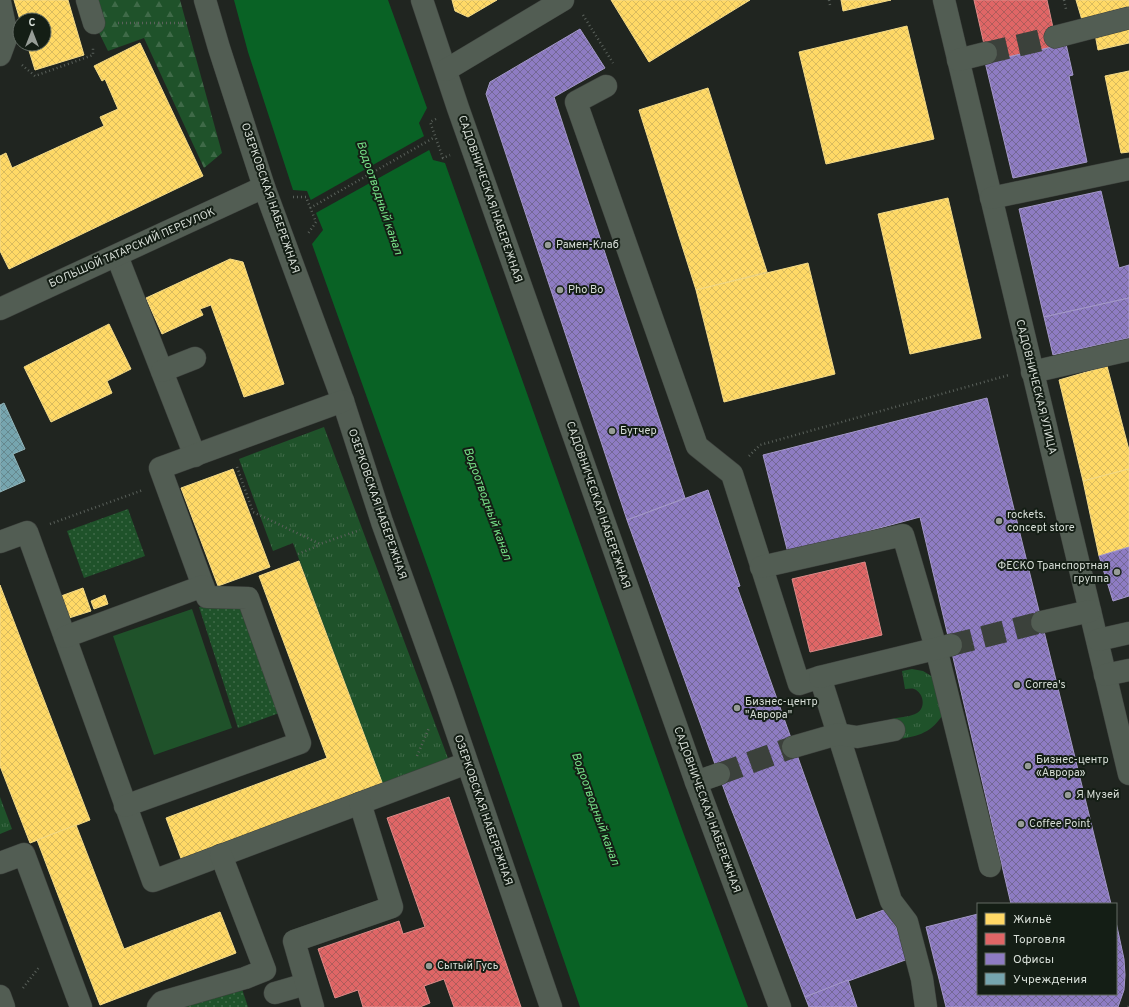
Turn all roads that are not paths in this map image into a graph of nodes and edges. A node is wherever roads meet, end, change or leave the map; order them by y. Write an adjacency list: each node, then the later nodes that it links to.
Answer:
1 (87, 0): 8 (street)
2 (205, 0): 16 (street, ОЗЕРКОВСКАЯ НАБЕРЕЖНАЯ)
3 (422, 0): 13 (street, САДОВНИЧЕСКАЯ НАБЕРЕЖНАЯ)
4 (944, 0): 12 (street, САДОВНИЧЕСКАЯ УЛИЦА)
5 (0, 2): 10 (street)
6 (556, 2): 13 (street)
7 (1129, 18): 9 (street)
8 (94, 23)
9 (1055, 37)
10 (1, 52)
11 (986, 53): 12 (street)
12 (958, 60): 17 (street, САДОВНИЧЕСКАЯ УЛИЦА)
13 (446, 70): 44 (street, САДОВНИЧЕСКАЯ НАБЕРЕЖНАЯ)
14 (606, 86): 27 (street)
15 (1129, 169): 17 (street)
16 (264, 187): 18 (street, БОЛЬШОЙ ТАТАРСКИЙ ПЕРЕУЛОК); 24 (street, ОЗЕРКОВСКАЯ НАБЕРЕЖНАЯ)
17 (992, 198): 23 (street, САДОВНИЧЕСКАЯ УЛИЦА)
18 (117, 256): 19 (street, БОЛЬШОЙ ТАТАРСКИЙ ПЕРЕУЛОК); 22 (street)
19 (0, 309)
20 (1129, 350): 23 (street)
21 (195, 358): 22 (street)
22 (162, 371): 25 (street)
23 (1032, 371): 29 (street, САДОВНИЧЕСКАЯ УЛИЦА)
24 (342, 401): 25 (street); 41 (street, ОЗЕРКОВСКАЯ НАБЕРЕЖНАЯ)
25 (195, 456): 28 (street)
26 (0, 542): 32 (street)
27 (761, 567): 34 (street); 37 (street)
28 (203, 586): 32 (street); 46 (street)
29 (1090, 610): 30 (street); 33 (street, САДОВНИЧЕСКАЯ УЛИЦА)
30 (1042, 622)
31 (1129, 633): 33 (street)
32 (65, 637): 46 (street)
33 (1098, 640): 36 (street, САДОВНИЧЕСКАЯ УЛИЦА)
34 (943, 647): 37 (street); 49 (street)
35 (1129, 670): 36 (street)
36 (1106, 675): 43 (street, САДОВНИЧЕСКАЯ УЛИЦА)
37 (820, 678): 39 (street)
38 (894, 730): 39 (street)
39 (838, 734): 40 (street); 59 (street)
40 (793, 747)
41 (467, 763): 45 (street); 57 (street, ОЗЕРКОВСКАЯ НАБЕРЕЖНАЯ)
42 (719, 774): 44 (street)
43 (1129, 774)
44 (696, 782): 58 (street, САДОВНИЧЕСКАЯ НАБЕРЕЖНАЯ)
45 (360, 803): 47 (street); 50 (street)
46 (126, 806): 47 (street)
47 (221, 855): 55 (street)
48 (0, 863): 54 (street)
49 (990, 866)
50 (306, 984): 51 (street); 56 (street)
51 (275, 993)
52 (0, 996): 53 (street)
53 (4, 1007)
54 (81, 1007)
55 (158, 1007)
56 (313, 1007)
57 (551, 1007)
58 (780, 1007)
59 (926, 1007)

